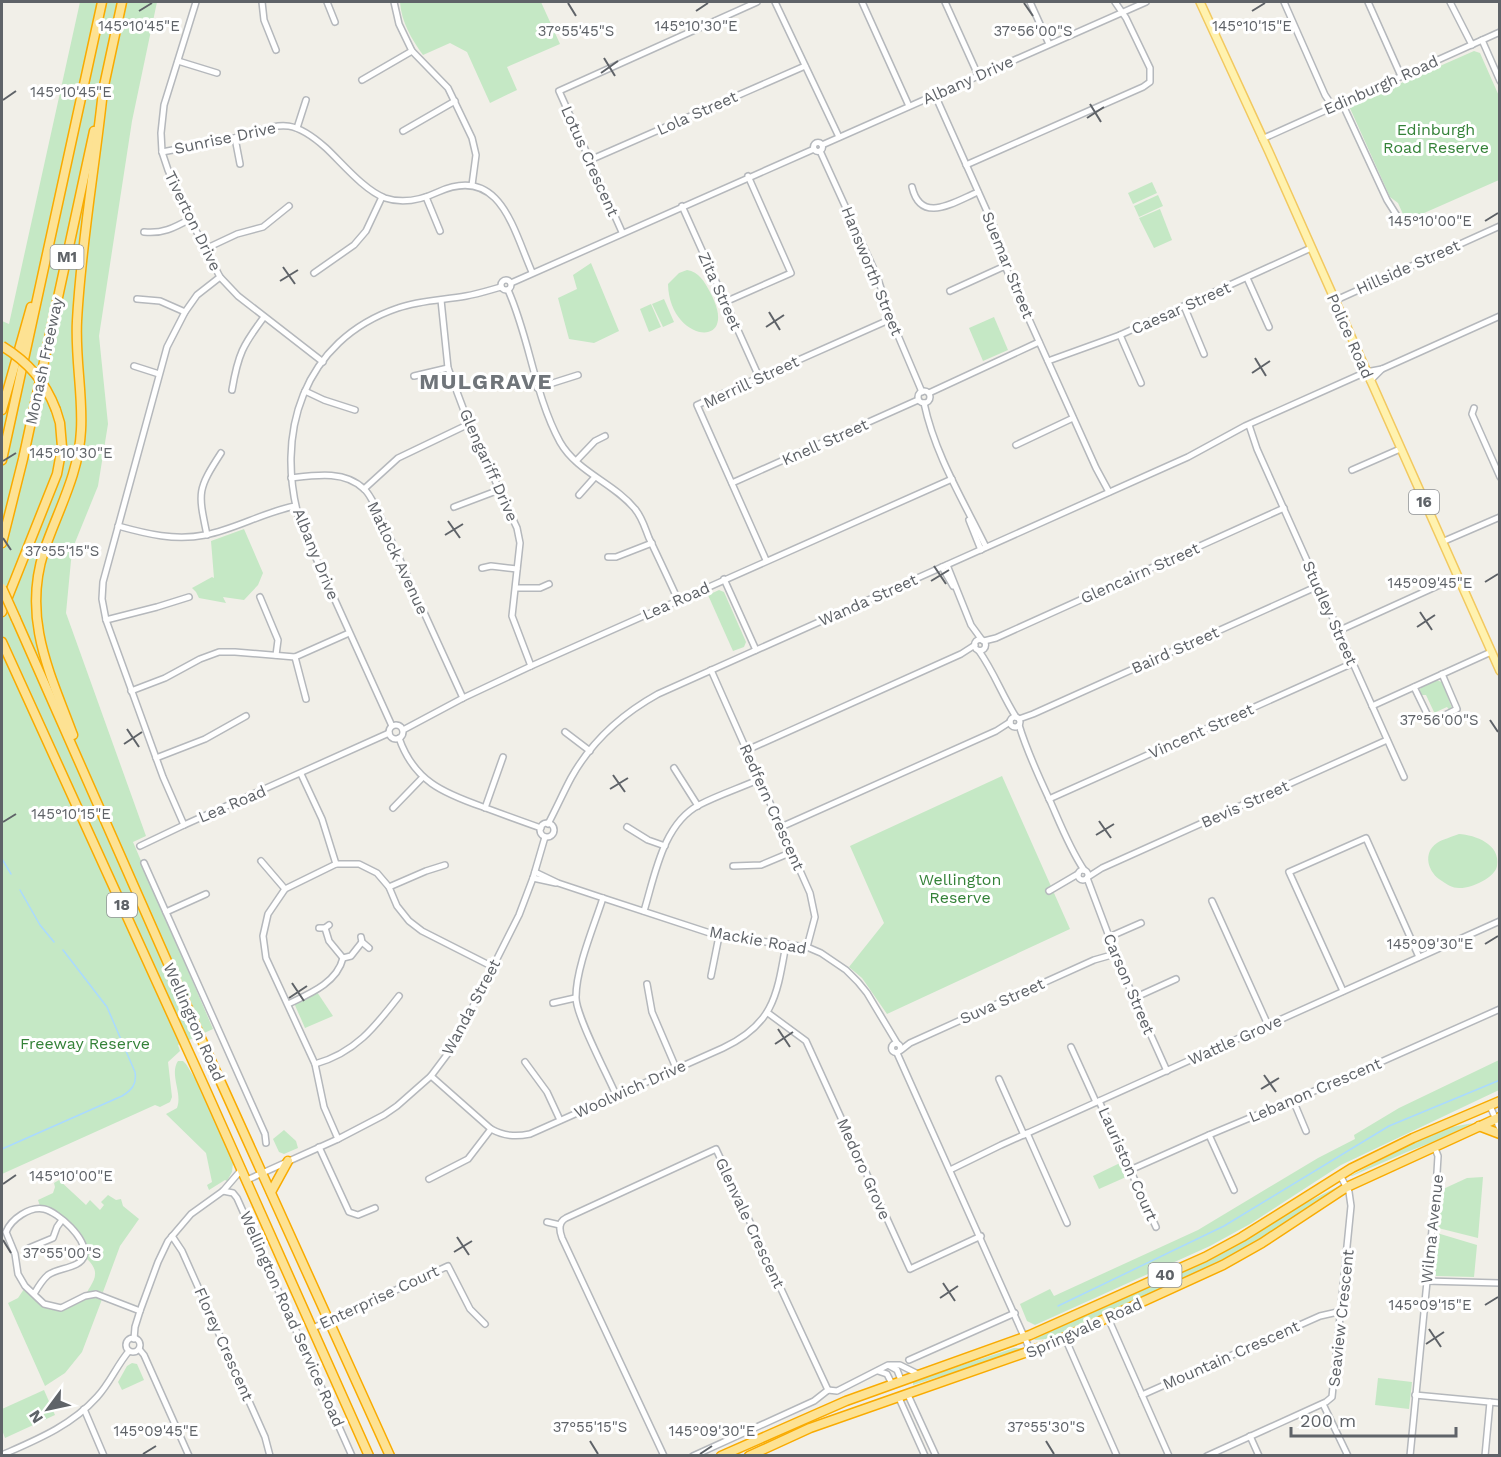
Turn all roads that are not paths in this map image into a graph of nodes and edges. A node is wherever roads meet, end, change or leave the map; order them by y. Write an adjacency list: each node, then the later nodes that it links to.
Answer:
1 (102, 2): 64 (highway, Monash Freeway / M1)
2 (122, 2): 33 (highway, Monash Freeway / M1)
3 (196, 2): 26 (street, Tiverton Drive)
4 (262, 2): 24 (street)
5 (327, 2): 19 (street)
6 (394, 2): 25 (street)
7 (757, 2): 47 (street, Lotus Crescent)
8 (775, 2): 27 (street)
9 (862, 2): 38 (street)
10 (945, 2): 29 (street)
11 (1030, 2): 22 (street)
12 (1115, 2): 18 (street)
13 (1146, 2): 18 (street, Albany Drive)
14 (1200, 2): 44 (main road, Police Road / 16)
15 (1284, 2): 39 (street)
16 (1368, 2): 30 (street)
17 (1450, 2): 23 (street)
18 (1121, 12): 22 (street, Albany Drive); 49 (street)
19 (335, 22)
20 (1500, 32): 21 (street, Edinburgh Road)
21 (1482, 40): 23 (street, Edinburgh Road); 32 (street)
22 (1049, 45): 29 (street, Albany Drive)
23 (1470, 45): 30 (street, Edinburgh Road)
24 (276, 50)
25 (412, 51): 31 (street); 36 (street)
26 (178, 61): 28 (street); 46 (street, Tiverton Drive)
27 (805, 66): 42 (street); 47 (street, Lola Street)
28 (217, 73)
29 (978, 75): 34 (street, Albany Drive)
30 (1401, 76): 37 (street, Edinburgh Road)
31 (362, 80)
32 (1500, 81)
33 (103, 91): 137 (highway, Monash Freeway / M1); 191 (highway)
34 (935, 95): 38 (street, Albany Drive); 49 (street, Suemar Street)
35 (306, 100): 40 (street)
36 (455, 101): 41 (street); 51 (street)
37 (1342, 103): 39 (street, Edinburgh Road); 59 (street)
38 (909, 106): 42 (street, Albany Drive)
39 (1331, 108): 44 (street, Edinburgh Road)
40 (297, 128): 43 (street, Sunrise Drive); 54 (street, Sunrise Drive)
41 (403, 131)
42 (839, 137): 45 (street, Albany Drive)
43 (235, 138): 46 (street, Sunrise Drive); 48 (street)
44 (1262, 139): 65 (main road, Police Road / 16)
45 (817, 150): 50 (street); 84 (street, Hansworth Street)
46 (162, 152): 58 (street, Tiverton Drive)
47 (590, 160): 63 (street, Lotus Crescent)
48 (240, 164)
49 (966, 165): 53 (street, Suemar Street)
50 (748, 176): 57 (street); 79 (street)
51 (472, 185): 55 (street); 68 (street)
52 (912, 187): 53 (street)
53 (978, 192): 67 (street, Suemar Street)
54 (382, 197): 55 (street); 69 (street)
55 (426, 197): 61 (street)
56 (289, 206): 66 (street)
57 (682, 206): 63 (street); 79 (street, Zita Street)
58 (190, 219): 62 (street); 66 (street, Tiverton Drive)
59 (1399, 219)
60 (1500, 226): 78 (street, Hillside Street)
61 (440, 231)
62 (144, 232)
63 (621, 232): 68 (street)
64 (49, 244): 109 (highway); 118 (highway, Monash Freeway / M1)
65 (1311, 248): 71 (street, Caesar Street); 78 (main road, Police Road / 16)
66 (205, 249): 70 (street, Tiverton Drive)
67 (1005, 266): 75 (street); 87 (street, Suemar Street)
68 (532, 272): 72 (street)
69 (314, 273)
70 (220, 277): 81 (street); 83 (street, Tiverton Drive)
71 (1247, 278): 80 (street, Caesar Street); 85 (street)
72 (511, 283): 73 (street); 74 (street)
73 (501, 287): 74 (street); 77 (street, Albany Drive)
74 (508, 290): 102 (street)
75 (950, 291)
76 (137, 299): 81 (street)
77 (441, 300): 91 (street, Albany Drive); 93 (street, Glengariff Drive)
78 (1334, 300): 95 (main road, Police Road / 16)
79 (725, 302): 99 (street, Zita Street)
80 (1184, 306): 86 (street, Caesar Street); 89 (street)
81 (185, 312): 96 (street)
82 (1500, 316): 94 (street)
83 (264, 317): 91 (street, Tiverton Drive); 103 (street)
84 (891, 319): 99 (street, Merrill Street); 105 (street, Hansworth Street)
85 (1269, 327)
86 (1120, 335): 90 (street, Caesar Street); 101 (street)
87 (1039, 342): 90 (street, Suemar Street); 106 (street)
88 (2, 346): 154 (highway, bridge)
89 (1204, 354)
90 (1048, 361): 111 (street, Suemar Street)
91 (322, 362): 104 (street, Albany Drive)
92 (134, 366): 96 (street)
93 (448, 368): 98 (street); 112 (street, Glengariff Drive)
94 (1382, 369): 95 (street, Wanda Street); 100 (street)
95 (1366, 372): 100 (main road, Police Road / 16); 113 (street, Wanda Street)
96 (159, 374): 134 (street)
97 (578, 375): 102 (street)
98 (414, 376)
99 (759, 377): 125 (street, Merrill Street)
100 (1370, 381): 116 (main road, Police Road / 16)
101 (1142, 383)
102 (537, 388): 119 (street)
103 (232, 390)
104 (305, 391): 110 (street); 123 (street, Albany Drive)
105 (922, 392): 106 (street); 107 (street)
106 (929, 393): 107 (street)
107 (921, 402): 124 (street); 125 (street, Knell Street)
108 (1474, 408): 122 (street)
109 (2, 410)
110 (355, 410)
111 (1073, 418): 115 (street); 128 (street, Suemar Street)
112 (469, 424): 126 (street); 127 (street, Glengariff Drive)
113 (1247, 426): 128 (street, Wanda Street); 132 (street, Studley Street)
114 (605, 436): 119 (street)
115 (1017, 445)
116 (1400, 448): 120 (street); 136 (main road, Police Road / 16)
117 (221, 453): 135 (street)
118 (2, 460)
119 (576, 461): 121 (street)
120 (1352, 470)
121 (595, 477): 129 (street); 138 (street)
122 (1500, 477)
123 (291, 478): 126 (street, Matlock Avenue); 130 (street, Albany Drive)
124 (952, 479): 139 (street); 141 (street, Lea Road)
125 (732, 483): 141 (street, Merrill Street)
126 (364, 489): 171 (street, Matlock Avenue)
127 (499, 490): 131 (street); 144 (street, Glengariff Drive)
128 (1107, 493): 139 (street, Wanda Street)
129 (579, 495)
130 (295, 506): 135 (street); 157 (street, Albany Drive)
131 (453, 507)
132 (1284, 508): 148 (street, Studley Street); 159 (street, Glencairn Street)
133 (1500, 517): 136 (street)
134 (118, 526): 135 (street); 155 (street)
135 (207, 535)
136 (1442, 542): 145 (main road, Police Road / 16)
137 (2, 543)
138 (652, 543): 140 (street); 153 (street)
139 (983, 549): 142 (street, Wanda Street)
140 (608, 557)
141 (766, 560): 146 (street, Lea Road)
142 (945, 566): 159 (street, Carson Street); 160 (street, Wanda Street)
143 (482, 568): 144 (street)
144 (517, 569): 150 (street, Glengariff Drive)
145 (1457, 578): 156 (street); 161 (main road, Police Road / 16)
146 (724, 579): 153 (street, Lea Road); 160 (street)
147 (549, 584): 150 (street)
148 (1318, 586): 156 (street, Studley Street); 175 (street, Baird Street)
149 (2, 588): 191 (highway, Wellington Road / 18, bridge)
150 (516, 588): 165 (street, Glengariff Drive)
151 (189, 597): 155 (street)
152 (260, 597): 162 (street)
153 (678, 600): 165 (street, Lea Road)
154 (2, 612)
155 (106, 620): 170 (street)
156 (1338, 631): 164 (street, Studley Street)
157 (349, 633): 163 (street); 176 (street, Albany Drive)
158 (3, 645): 245 (highway, Wellington Road / 18)
159 (980, 645): 175 (street, Carson Street); 183 (street, Glencairn Street)
160 (756, 650): 166 (street, Wanda Street)
161 (1494, 652): 167 (main road, Police Road / 16); 168 (street)
162 (276, 655): 163 (street); 170 (street)
163 (295, 657): 172 (street)
164 (1353, 663): 173 (street, Studley Street); 192 (street, Vincent Street)
165 (531, 666): 171 (street, Lea Road)
166 (711, 670): 182 (street, Wanda Street); 183 (street, Redfern Crescent)
167 (1500, 671)
168 (1442, 674): 169 (street); 169 (street)
169 (1414, 687): 173 (street)
170 (131, 691): 185 (street)
171 (463, 698): 177 (street, Lea Road)
172 (306, 699)
173 (1372, 706): 181 (street, Studley Street)
174 (246, 717): 185 (street)
175 (1015, 722): 192 (street, Carson Street); 199 (street, Baird Street)
176 (392, 726): 177 (street); 179 (street)
177 (403, 730): 180 (street)
178 (565, 732): 182 (street)
179 (389, 733): 180 (street); 187 (street, Lea Road)
180 (399, 738): 188 (street)
181 (1387, 740): 189 (street, Studley Street); 211 (street, Bevis Street)
182 (590, 750): 196 (street, Wanda Street)
183 (747, 750): 190 (street, Redfern Crescent)
184 (503, 757): 195 (street)
185 (156, 758): 197 (street)
186 (674, 768): 193 (street)
187 (301, 774): 197 (street, Lea Road); 207 (street)
188 (423, 777): 194 (street); 195 (street)
189 (1404, 777)
190 (760, 779): 193 (street); 199 (street, Redfern Crescent)
191 (92, 790): 244 (highway, Wellington Road / 18)
192 (1049, 799): 211 (street, Carson Street)
193 (698, 806): 203 (street)
194 (393, 808)
195 (485, 808): 200 (street)
196 (548, 824): 200 (street); 201 (street)
197 (184, 825): 202 (street, Lea Road)
198 (627, 827): 203 (street)
199 (781, 827): 204 (street, Redfern Crescent)
200 (541, 828): 201 (street)
201 (545, 837): 210 (street, Wanda Street)
202 (140, 846)
203 (665, 846): 218 (street)
204 (792, 852): 209 (street); 226 (street, Redfern Crescent)
205 (261, 861): 213 (street)
206 (144, 863): 219 (street, Wellington Road)
207 (336, 864): 212 (street); 213 (street)
208 (445, 866): 212 (street)
209 (733, 866)
210 (534, 875): 216 (street, Mackie Road); 231 (street, Wanda Street)
211 (1083, 875): 214 (street, Bevis Street); 224 (street, Carson Street)
212 (389, 887): 231 (street)
213 (285, 889): 240 (street)
214 (1049, 891)
215 (206, 894): 219 (street)
216 (603, 898): 218 (street, Mackie Road); 237 (street)
217 (1212, 901): 243 (street)
218 (644, 911): 223 (street, Mackie Road)
219 (166, 912): 268 (street, Wellington Road)
220 (1500, 921): 229 (street, Wattle Grove)
221 (1141, 923): 224 (street)
222 (324, 927): 230 (street)
223 (719, 936): 225 (street, Mackie Road); 232 (street)
224 (1109, 938): 228 (street, Carson Street)
225 (786, 944): 226 (street, Mackie Road); 242 (street, Woolwich Drive)
226 (807, 947): 247 (street, Mackie Road)
227 (369, 948): 230 (street)
228 (1114, 950): 238 (street, Carson Street); 247 (street, Suva Street)
229 (1419, 957): 235 (street, Wattle Grove); 235 (street)
230 (343, 958): 240 (street)
231 (493, 966): 252 (street, Wanda Street)
232 (711, 976)
233 (1176, 979): 238 (street)
234 (647, 984): 250 (street)
235 (1343, 991): 243 (street, Wattle Grove)
236 (399, 996): 249 (street)
237 (575, 998): 239 (street); 254 (street)
238 (1134, 998): 251 (street, Carson Street)
239 (553, 1003)
240 (288, 1004): 249 (street)
241 (1500, 1009): 255 (street, Lebanon Crescent)
242 (768, 1013): 250 (street, Woolwich Drive); 290 (street, Medoro Grove)
243 (1268, 1025): 251 (street, Wattle Grove)
244 (198, 1030): 245 (highway); 275 (highway, Wellington Road / 18)
245 (182, 1037): 273 (highway, Wellington Road / 18)
246 (1071, 1047): 257 (street, Lauriston Court)
247 (898, 1048): 272 (street, Mackie Road)
248 (525, 1062): 260 (street)
249 (315, 1064): 267 (street)
250 (676, 1068): 254 (street, Woolwich Drive)
251 (1167, 1071): 257 (street, Wattle Grove)
252 (431, 1076): 262 (street, Woolwich Drive); 267 (street, Wanda Street)
253 (999, 1079): 265 (street)
254 (616, 1095): 260 (street, Woolwich Drive)
255 (1293, 1101): 263 (street); 266 (street, Lebanon Crescent)
256 (1500, 1101): 258 (highway, Springvale Road / 40)
257 (1098, 1102): 265 (street, Wattle Grove); 274 (street, Lauriston Court)
258 (1490, 1106): 259 (street); 276 (highway, Springvale Road / 40)
259 (1498, 1117): 261 (highway, Springvale Road / 40); 264 (street)
260 (560, 1120): 262 (street, Woolwich Drive)
261 (1479, 1126): 264 (highway); 269 (highway, Springvale Road / 40)
262 (491, 1129): 278 (street)
263 (1306, 1131)
264 (1500, 1132)
265 (1025, 1134): 272 (street, Wattle Grove); 286 (street)
266 (1209, 1135): 274 (street, Lebanon Crescent); 280 (street)
267 (338, 1139): 270 (street, Wanda Street)
268 (266, 1143)
269 (1434, 1146): 279 (highway, Springvale Road / 40); 294 (street, Wilma Avenue)
270 (319, 1147): 271 (street, Wanda Street); 283 (street)
271 (288, 1161): 275 (street, Wanda Street); 282 (highway)
272 (950, 1168): 290 (street, Mackie Road)
273 (242, 1169): 277 (highway, Wellington Road / 18); 281 (street)
274 (1130, 1170): 288 (street, Lauriston Court)
275 (262, 1173): 277 (street, Wanda Street); 282 (highway, Wellington Road / 18)
276 (1340, 1175): 279 (street, Seaview Crescent); 304 (highway, Springvale Road / 40)
277 (247, 1179): 291 (highway, Wellington Road / 18)
278 (429, 1179)
279 (1347, 1187): 297 (street, Seaview Crescent); 300 (highway, Springvale Road / 40)
280 (1234, 1190)
281 (223, 1191): 289 (street); 293 (street, Wellington Road Service Road)
282 (271, 1192): 301 (highway, Wellington Road / 18)
283 (375, 1208)
284 (62, 1220): 292 (street); 296 (street); 296 (street)
285 (547, 1222): 287 (street)
286 (1067, 1223)
287 (560, 1225): 316 (street, Glenvale Crescent); 334 (street)
288 (1156, 1227)
289 (172, 1236): 298 (street); 330 (street, Florey Crescent)
290 (981, 1236): 299 (street, Mackie Road)
291 (275, 1244): 293 (street); 303 (highway, Wellington Road / 18)
292 (29, 1248)
293 (261, 1251): 331 (street, Wellington Road Service Road)
294 (1426, 1281): 295 (street); 318 (street, Wilma Avenue)
295 (1500, 1283)
296 (34, 1294): 298 (street)
297 (1342, 1308): 317 (street, Mountain Crescent); 321 (street, Seaview Crescent)
298 (140, 1311): 306 (street)
299 (1015, 1313): 304 (street, Mackie Road); 310 (street)
300 (1108, 1318): 305 (highway, Springvale Road / 40); 317 (street)
301 (329, 1321): 302 (street, Enterprise Court); 303 (street, Enterprise Court); 333 (highway, Wellington Road / 18)
302 (485, 1324)
303 (313, 1328): 332 (highway, Wellington Road / 18)
304 (1025, 1337): 309 (street, Mackie Road); 313 (highway, Springvale Road / 40)
305 (1065, 1338): 309 (highway, Springvale Road / 40); 340 (street)
306 (134, 1339): 307 (street); 308 (street)
307 (139, 1349): 308 (street); 329 (street)
308 (129, 1351): 323 (street)
309 (1031, 1352): 319 (highway, Springvale Road / 40)
310 (909, 1360)
311 (888, 1365): 312 (street); 313 (street); 314 (street)
312 (876, 1371): 315 (street); 316 (street)
313 (918, 1374): 314 (highway, Springvale Road / 40)
314 (901, 1380): 315 (highway, Springvale Road / 40); 319 (highway)
315 (892, 1384): 319 (highway); 336 (highway, Springvale Road / 40)
316 (828, 1390): 335 (street)
317 (1142, 1395): 341 (street)
318 (1415, 1395): 320 (street); 345 (street, Wilma Avenue)
319 (903, 1397): 324 (street); 325 (street); 337 (highway, Springvale Road / 40)
320 (1490, 1402): 322 (street); 346 (street)
321 (1325, 1403): 326 (street, Seaview Crescent); 344 (street)
322 (1500, 1403)
323 (84, 1409): 327 (street); 328 (street)
324 (925, 1432): 325 (street); 339 (street)
325 (916, 1436): 338 (street)
326 (1250, 1436): 342 (street, Seaview Crescent); 343 (street)
327 (2, 1454)
328 (105, 1455)
329 (189, 1455)
330 (270, 1455)
331 (352, 1455)
332 (369, 1455)
333 (390, 1455)
334 (664, 1455)
335 (693, 1455)
336 (721, 1455)
337 (749, 1455)
338 (925, 1455)
339 (936, 1455)
340 (1117, 1455)
341 (1169, 1455)
342 (1207, 1455)
343 (1259, 1455)
344 (1348, 1455)
345 (1410, 1455)
346 (1485, 1455)

